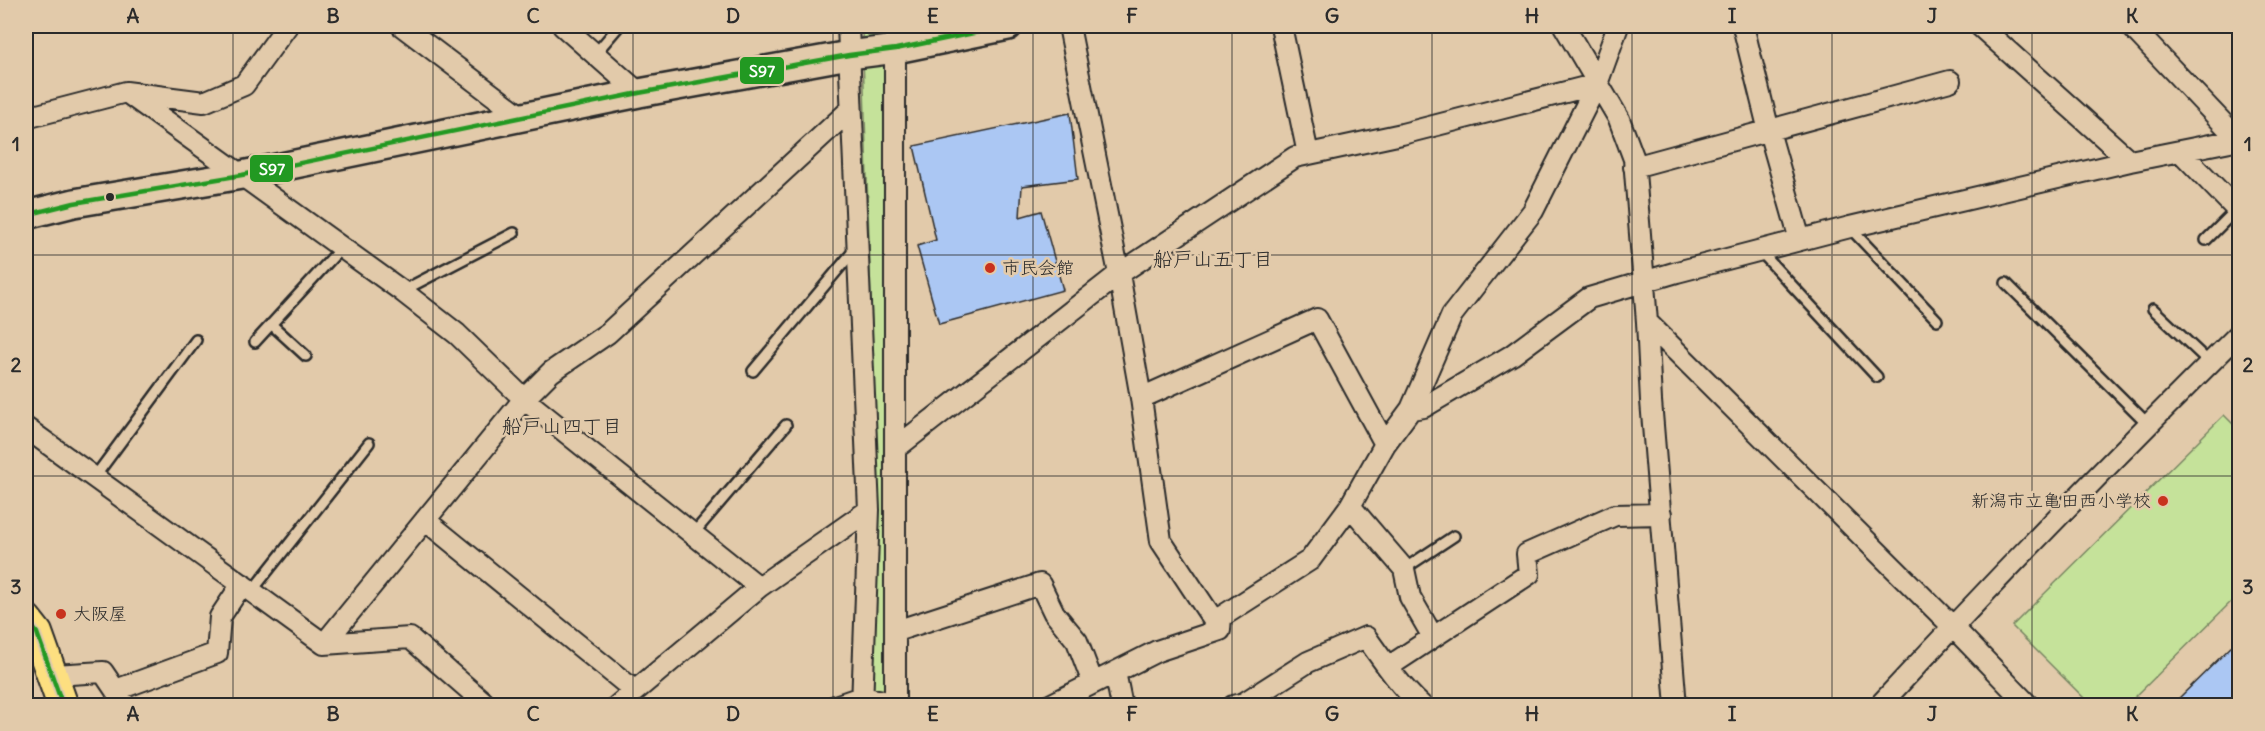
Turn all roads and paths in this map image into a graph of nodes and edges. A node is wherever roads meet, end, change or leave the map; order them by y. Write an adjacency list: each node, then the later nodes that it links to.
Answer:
1 (287, 26): 19 (street)
2 (402, 26): 22 (street)
3 (563, 26): 15 (street)
4 (619, 26): 15 (lane)
5 (848, 26): 16 (street)
6 (1008, 26): 14 (main road)
7 (1070, 26): 40 (street)
8 (1281, 26): 27 (street)
9 (1564, 26): 18 (street)
10 (1618, 26): 18 (street)
11 (1743, 26): 24 (street)
12 (1980, 26): 28 (street)
13 (2131, 26): 25 (street)
14 (896, 37): 16 (main road); 63 (street)
15 (595, 54): 20 (street)
16 (849, 55): 20 (main road); 21 (street)
17 (1950, 81): 24 (street)
18 (1597, 84): 27 (street); 29 (street); 57 (street)
19 (126, 92): 23 (street); 30 (street)
20 (639, 93): 22 (main road)
21 (851, 109): 37 (street); 56 (street)
22 (522, 117): 30 (main road)
23 (26, 118)
24 (1769, 131): 29 (street); 35 (street)
25 (2239, 139): 26 (street)
26 (2180, 151): 28 (street); 31 (street)
27 (1308, 154): 40 (street)
28 (2130, 161): 33 (street)
29 (1634, 167): 41 (street)
30 (242, 175): 32 (main road); 38 (street)
31 (2238, 211): 36 (lane)
32 (26, 215)
33 (1850, 227): 35 (street); 45 (lane)
34 (514, 233): 43 (lane)
35 (1800, 240): 39 (street)
36 (2206, 240)
37 (857, 246): 53 (lane); 66 (street)
38 (342, 247): 43 (street); 47 (lane)
39 (1760, 251): 41 (street); 54 (lane)
40 (1119, 274): 55 (street); 63 (street)
41 (1644, 281): 46 (street); 57 (street)
42 (2006, 283): 58 (lane)
43 (402, 291): 56 (street)
44 (2153, 309): 52 (lane)
45 (1937, 320)
46 (1647, 322): 67 (street); 75 (street)
47 (271, 324): 50 (lane); 51 (lane)
48 (2240, 333): 52 (street)
49 (196, 340): 64 (lane)
50 (255, 342)
51 (306, 356)
52 (2210, 363): 58 (street)
53 (753, 371)
54 (1877, 377)
55 (1141, 398): 62 (street); 76 (street)
56 (524, 399): 68 (street); 69 (street)
57 (1411, 409): 62 (street)
58 (2148, 424): 75 (street)
59 (786, 425): 69 (lane)
60 (26, 428): 64 (street)
61 (369, 443): 73 (lane)
62 (1385, 444): 65 (street)
63 (896, 448): 77 (street)
64 (94, 478): 73 (street)
65 (1350, 506): 71 (street); 76 (street)
66 (869, 510): 72 (street); 86 (street)
67 (1661, 514): 78 (street); 96 (street)
68 (425, 520): 79 (street); 84 (street)
69 (693, 534): 72 (street)
70 (1454, 536): 71 (lane)
71 (1404, 569): 78 (street)
72 (759, 587): 84 (street)
73 (247, 588): 79 (street); 85 (street)
74 (26, 619): 82 (main road)
75 (1952, 626): 97 (street); 98 (street)
76 (1220, 630): 81 (street)
77 (896, 631): 83 (street); 87 (street)
78 (1433, 637): 80 (street)
79 (324, 644): 89 (street)
80 (1388, 668): 94 (street); 95 (street)
81 (1115, 672): 83 (street); 93 (street)
82 (54, 675): 85 (street); 88 (main road)
83 (1093, 683): 92 (street)
84 (635, 691): 90 (street)
85 (121, 698)
86 (862, 701): 87 (street); 91 (street)
87 (896, 704)
88 (63, 705)
89 (488, 705)
90 (617, 705)
91 (835, 705)
92 (1048, 705)
93 (1122, 705)
94 (1233, 705)
95 (1422, 705)
96 (1676, 705)
97 (1879, 705)
98 (2029, 705)

